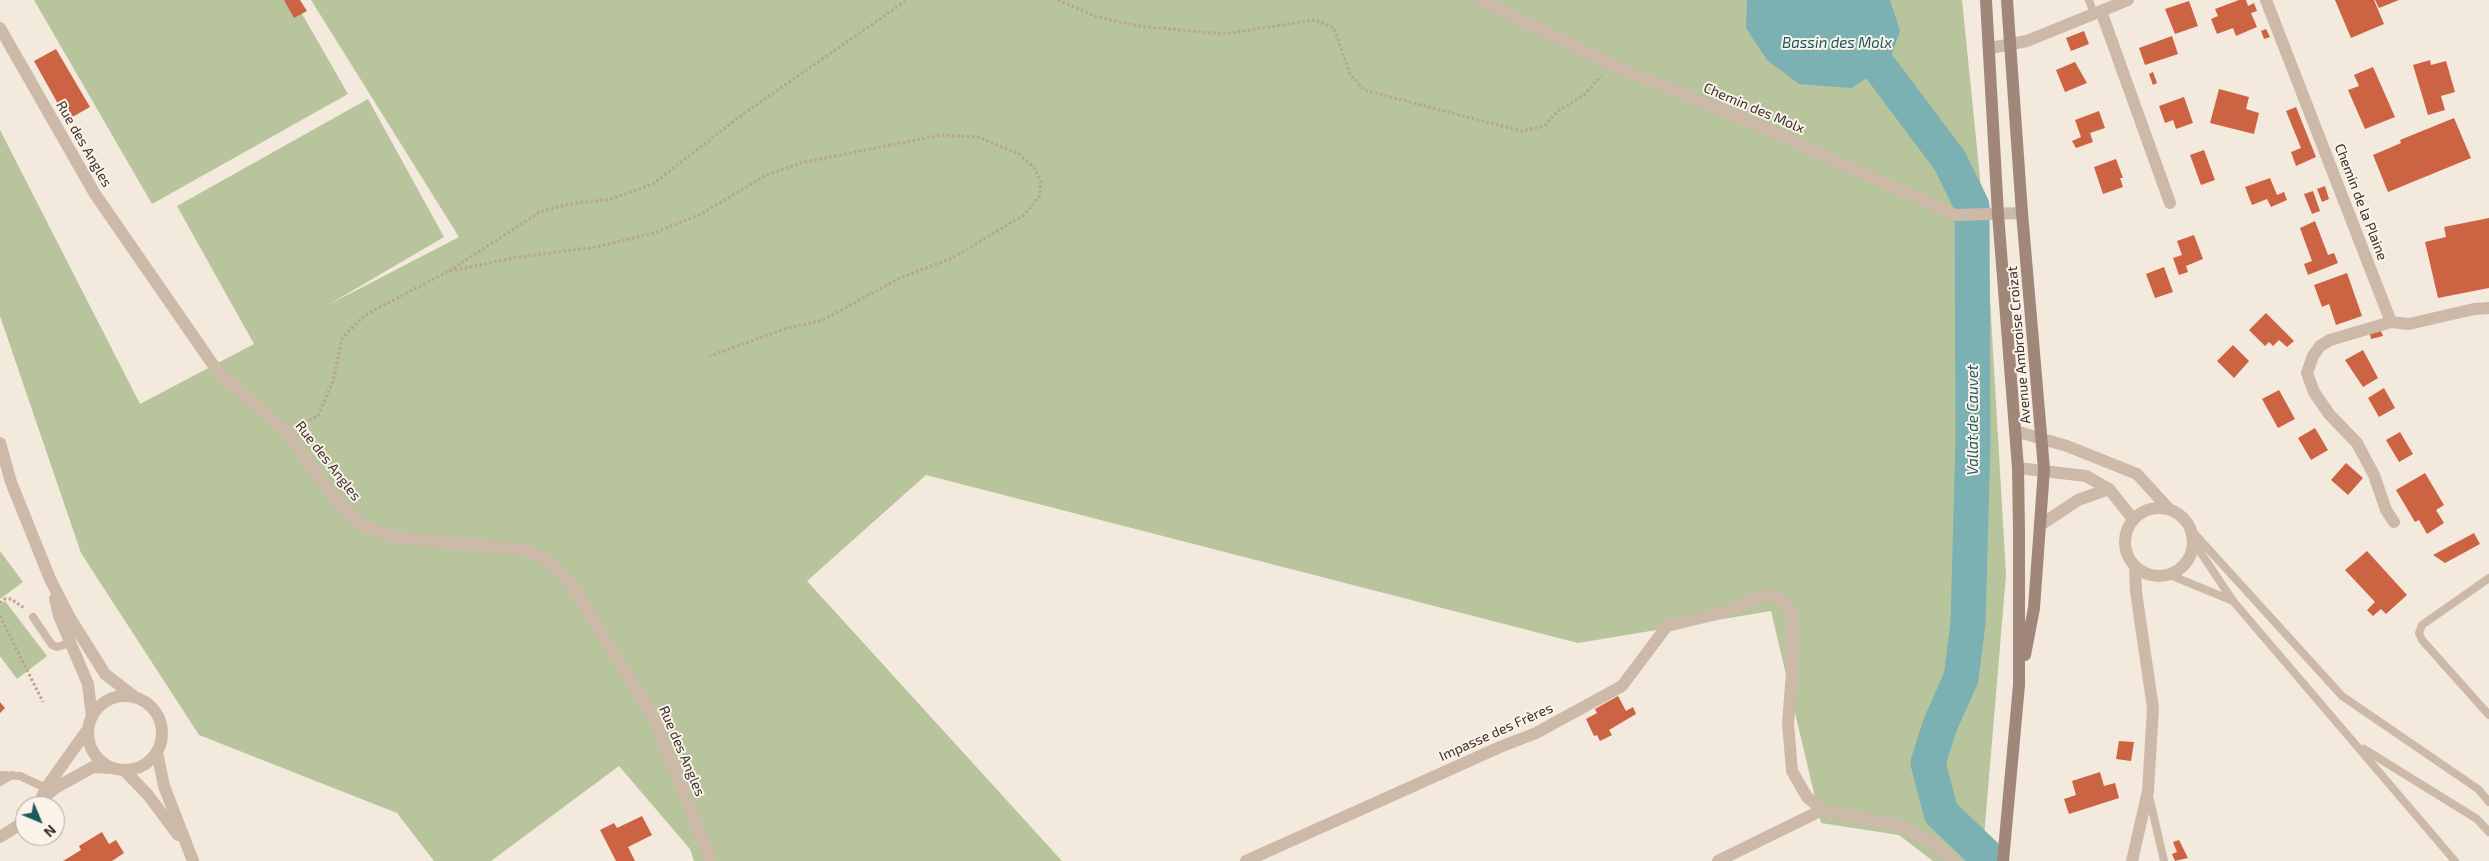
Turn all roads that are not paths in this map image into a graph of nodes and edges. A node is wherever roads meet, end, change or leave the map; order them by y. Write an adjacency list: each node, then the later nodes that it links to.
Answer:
1 (1481, 0): 13 (street, Chemin des Molx)
2 (1986, 0): 10 (main road, Avenue Ambroise Croizat)
3 (2006, 0): 9 (main road, Avenue Ambroise Croizat)
4 (2089, 0): 7 (lane)
5 (2128, 0): 7 (street)
6 (2266, 0): 15 (street, Chemin de la Plaine)
7 (2097, 12): 9 (street); 11 (street)
8 (0, 28): 54 (street, Rue des Angles)
9 (2011, 45): 10 (street); 12 (main road, Avenue Ambroise Croizat)
10 (1991, 48): 13 (main road, Avenue Ambroise Croizat)
11 (2170, 203)
12 (2022, 213): 13 (street, Chemin des Molx); 17 (main road, Avenue Ambroise Croizat)
13 (1998, 214): 16 (main road, Avenue Ambroise Croizat)
14 (2489, 308): 15 (street)
15 (2391, 322): 24 (street)
16 (2015, 431): 17 (street); 19 (main road, Avenue Ambroise Croizat)
17 (2042, 437): 20 (main road, Avenue Ambroise Croizat); 22 (street)
18 (0, 443): 30 (street)
19 (2018, 468): 20 (street); 34 (main road, Avenue Ambroise Croizat)
20 (2044, 469): 21 (street); 25 (main road, Avenue Ambroise Croizat)
21 (2109, 489): 23 (street); 25 (street)
22 (2168, 509): 23 (street); 26 (street)
23 (2133, 519): 27 (street)
24 (2394, 522)
25 (2042, 524): 34 (main road, Avenue Ambroise Croizat)
26 (2193, 536): 28 (street); 31 (lane); 48 (lane)
27 (2135, 566): 28 (street); 44 (street)
28 (2170, 574): 31 (lane)
29 (2489, 578): 36 (lane)
30 (50, 579): 33 (street); 35 (street)
31 (2233, 601): 38 (lane)
32 (33, 617): 33 (lane)
33 (70, 643): 37 (street)
34 (2018, 685): 58 (main road, Avenue Ambroise Croizat)
35 (135, 697): 37 (street); 39 (street)
36 (2489, 715)
37 (90, 723): 40 (street); 46 (street)
38 (2356, 745): 51 (lane); 61 (lane)
39 (157, 752): 40 (street); 53 (street)
40 (119, 769): 47 (street); 53 (street)
41 (0, 774): 42 (lane)
42 (12, 775): 43 (lane); 45 (lane)
43 (0, 782)
44 (2148, 791): 59 (street); 60 (lane)
45 (41, 796)
46 (43, 796)
47 (45, 796)
48 (2489, 802)
49 (1822, 810): 55 (street, Impasse des Frères); 56 (street); 57 (street)
50 (15, 827): 52 (street)
51 (2489, 832)
52 (0, 837)
53 (191, 855)
54 (711, 861)
55 (1246, 861)
56 (1718, 861)
57 (1954, 861)
58 (2003, 861)
59 (2132, 861)
60 (2164, 861)
61 (2455, 861)

